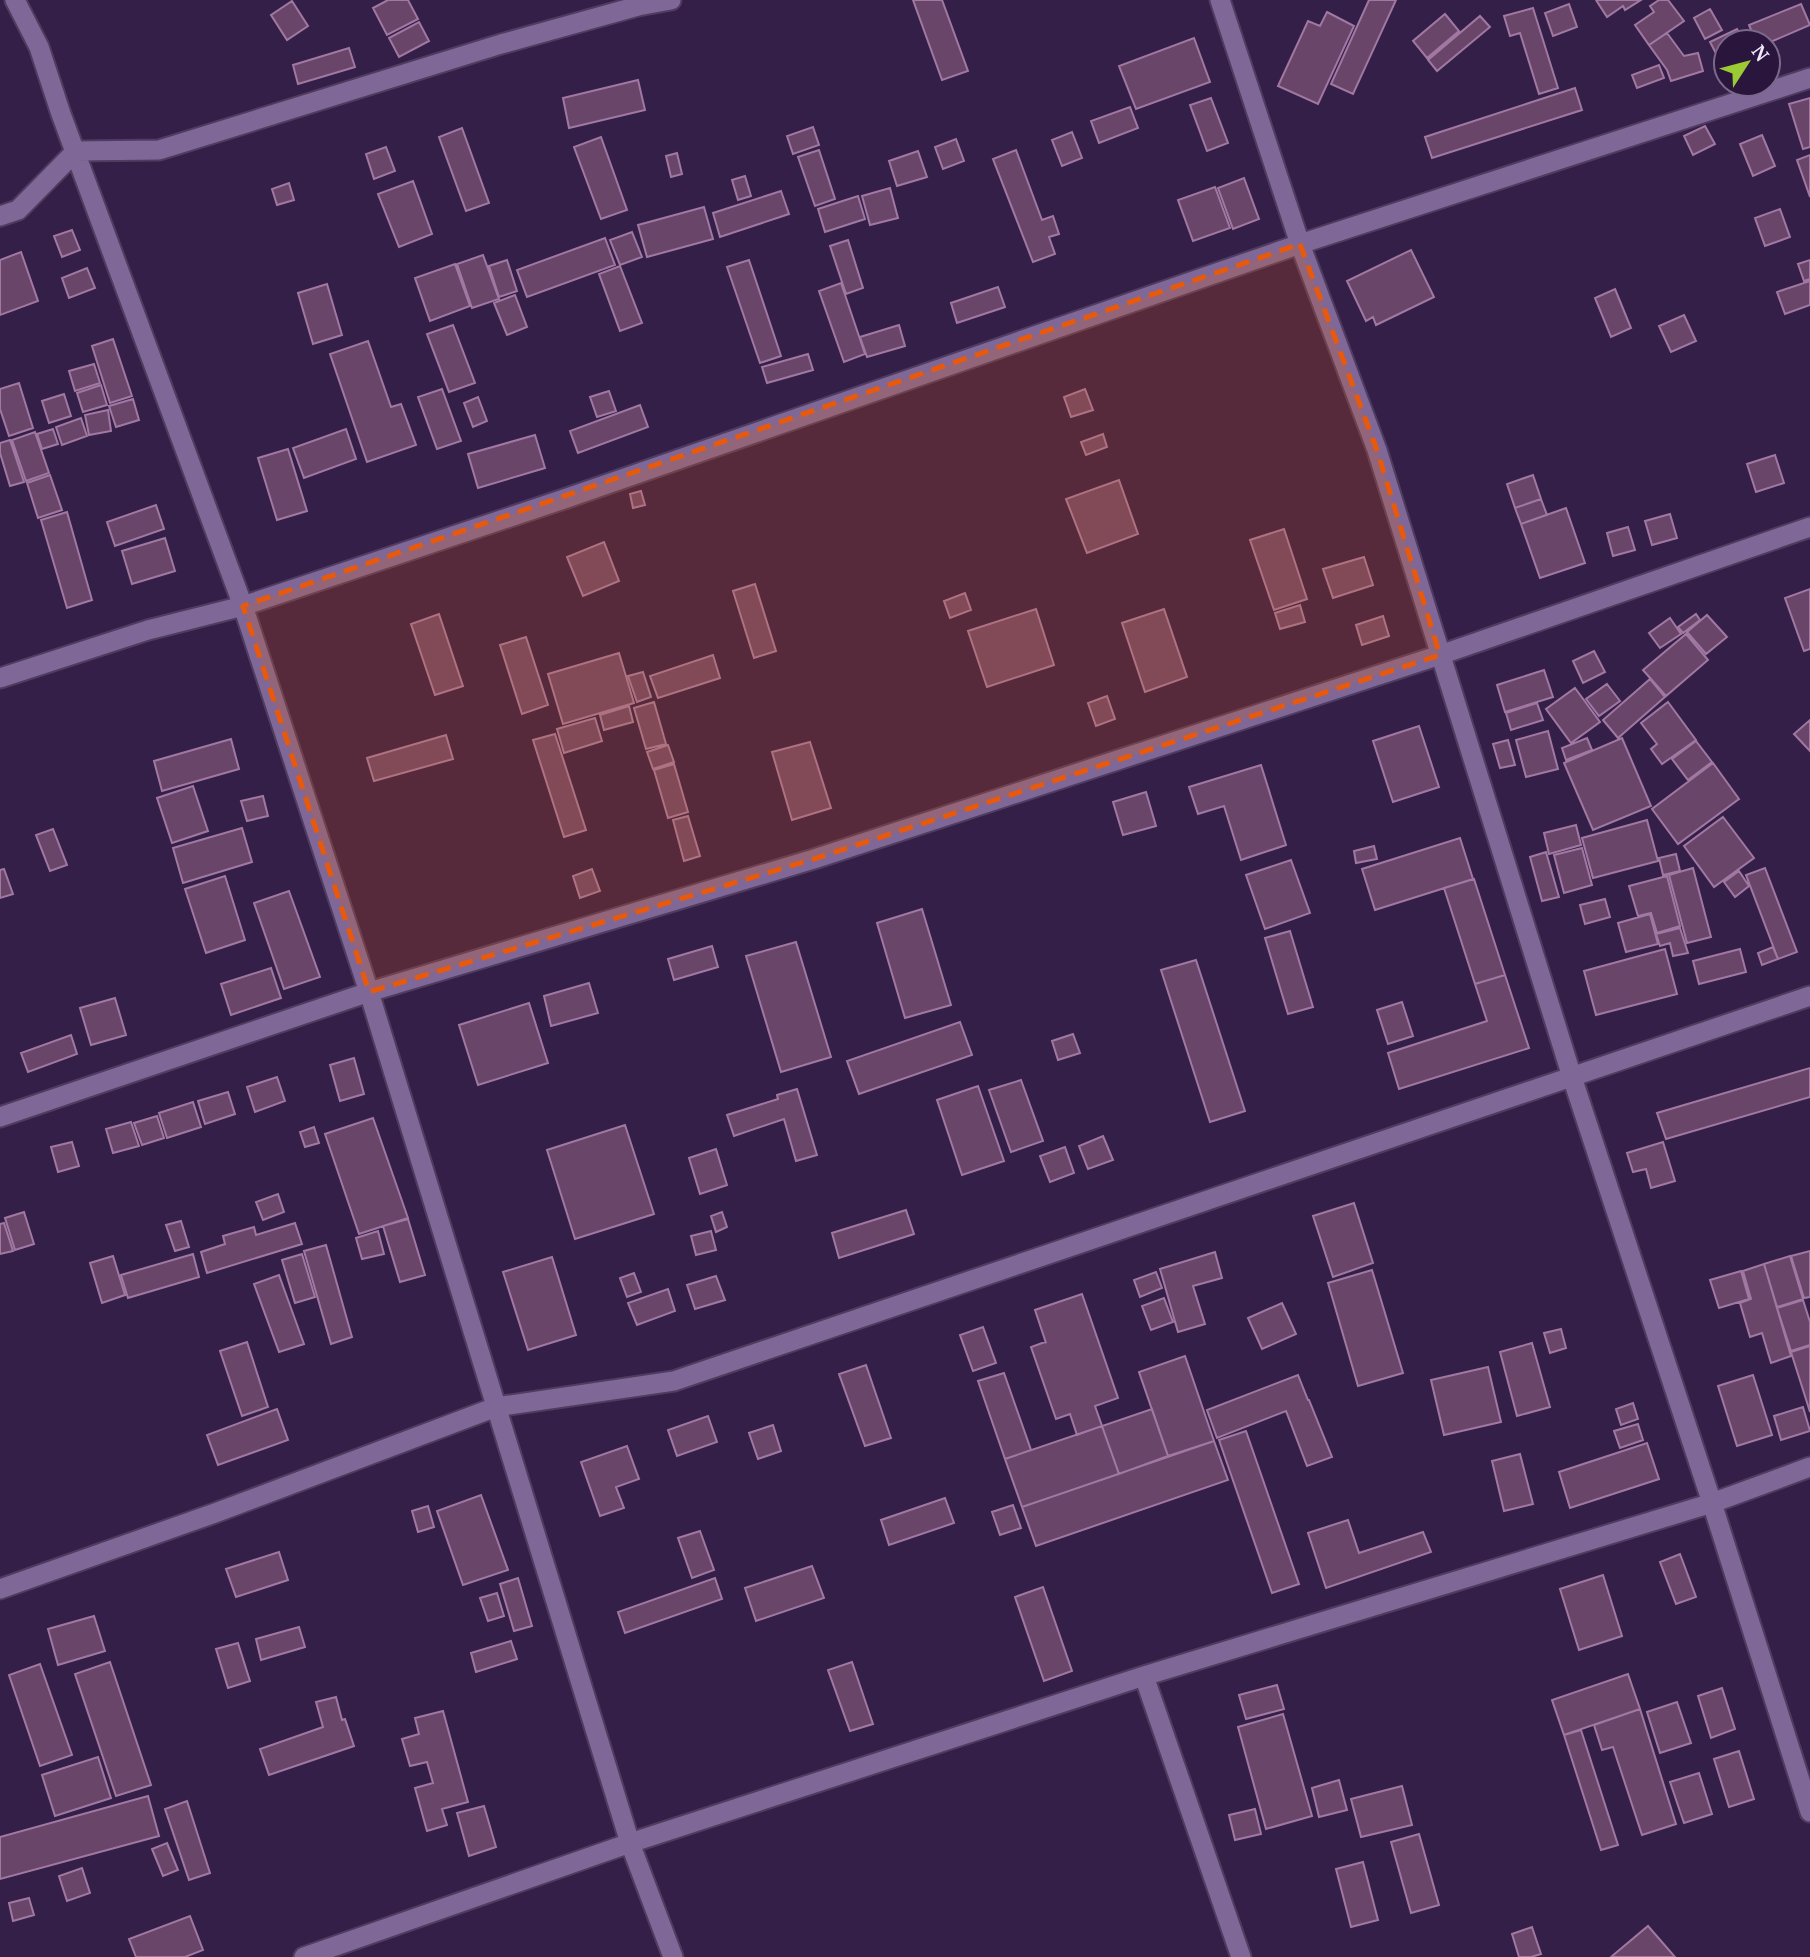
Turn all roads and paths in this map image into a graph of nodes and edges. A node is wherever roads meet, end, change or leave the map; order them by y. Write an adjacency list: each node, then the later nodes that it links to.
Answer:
1 (15, 0): 5 (street)
2 (671, 0): 5 (street)
3 (1220, 0): 7 (street)
4 (1810, 78): 7 (street)
5 (76, 151): 6 (street); 9 (street)
6 (0, 216)
7 (1300, 244): 9 (street); 10 (street)
8 (1810, 527): 10 (street)
9 (243, 607): 11 (street); 12 (street)
10 (1440, 655): 12 (street); 14 (street)
11 (0, 678)
12 (369, 992): 15 (street); 16 (street)
13 (1810, 996): 14 (street)
14 (1572, 1077): 16 (street); 18 (street)
15 (0, 1117)
16 (496, 1407): 19 (street); 22 (street)
17 (1810, 1467): 18 (street)
18 (1712, 1503): 20 (street); 21 (street)
19 (0, 1589)
20 (1144, 1676): 22 (street); 25 (street)
21 (1810, 1812)
22 (630, 1843): 23 (street); 24 (street)
23 (304, 1957)
24 (673, 1957)
25 (1241, 1957)

